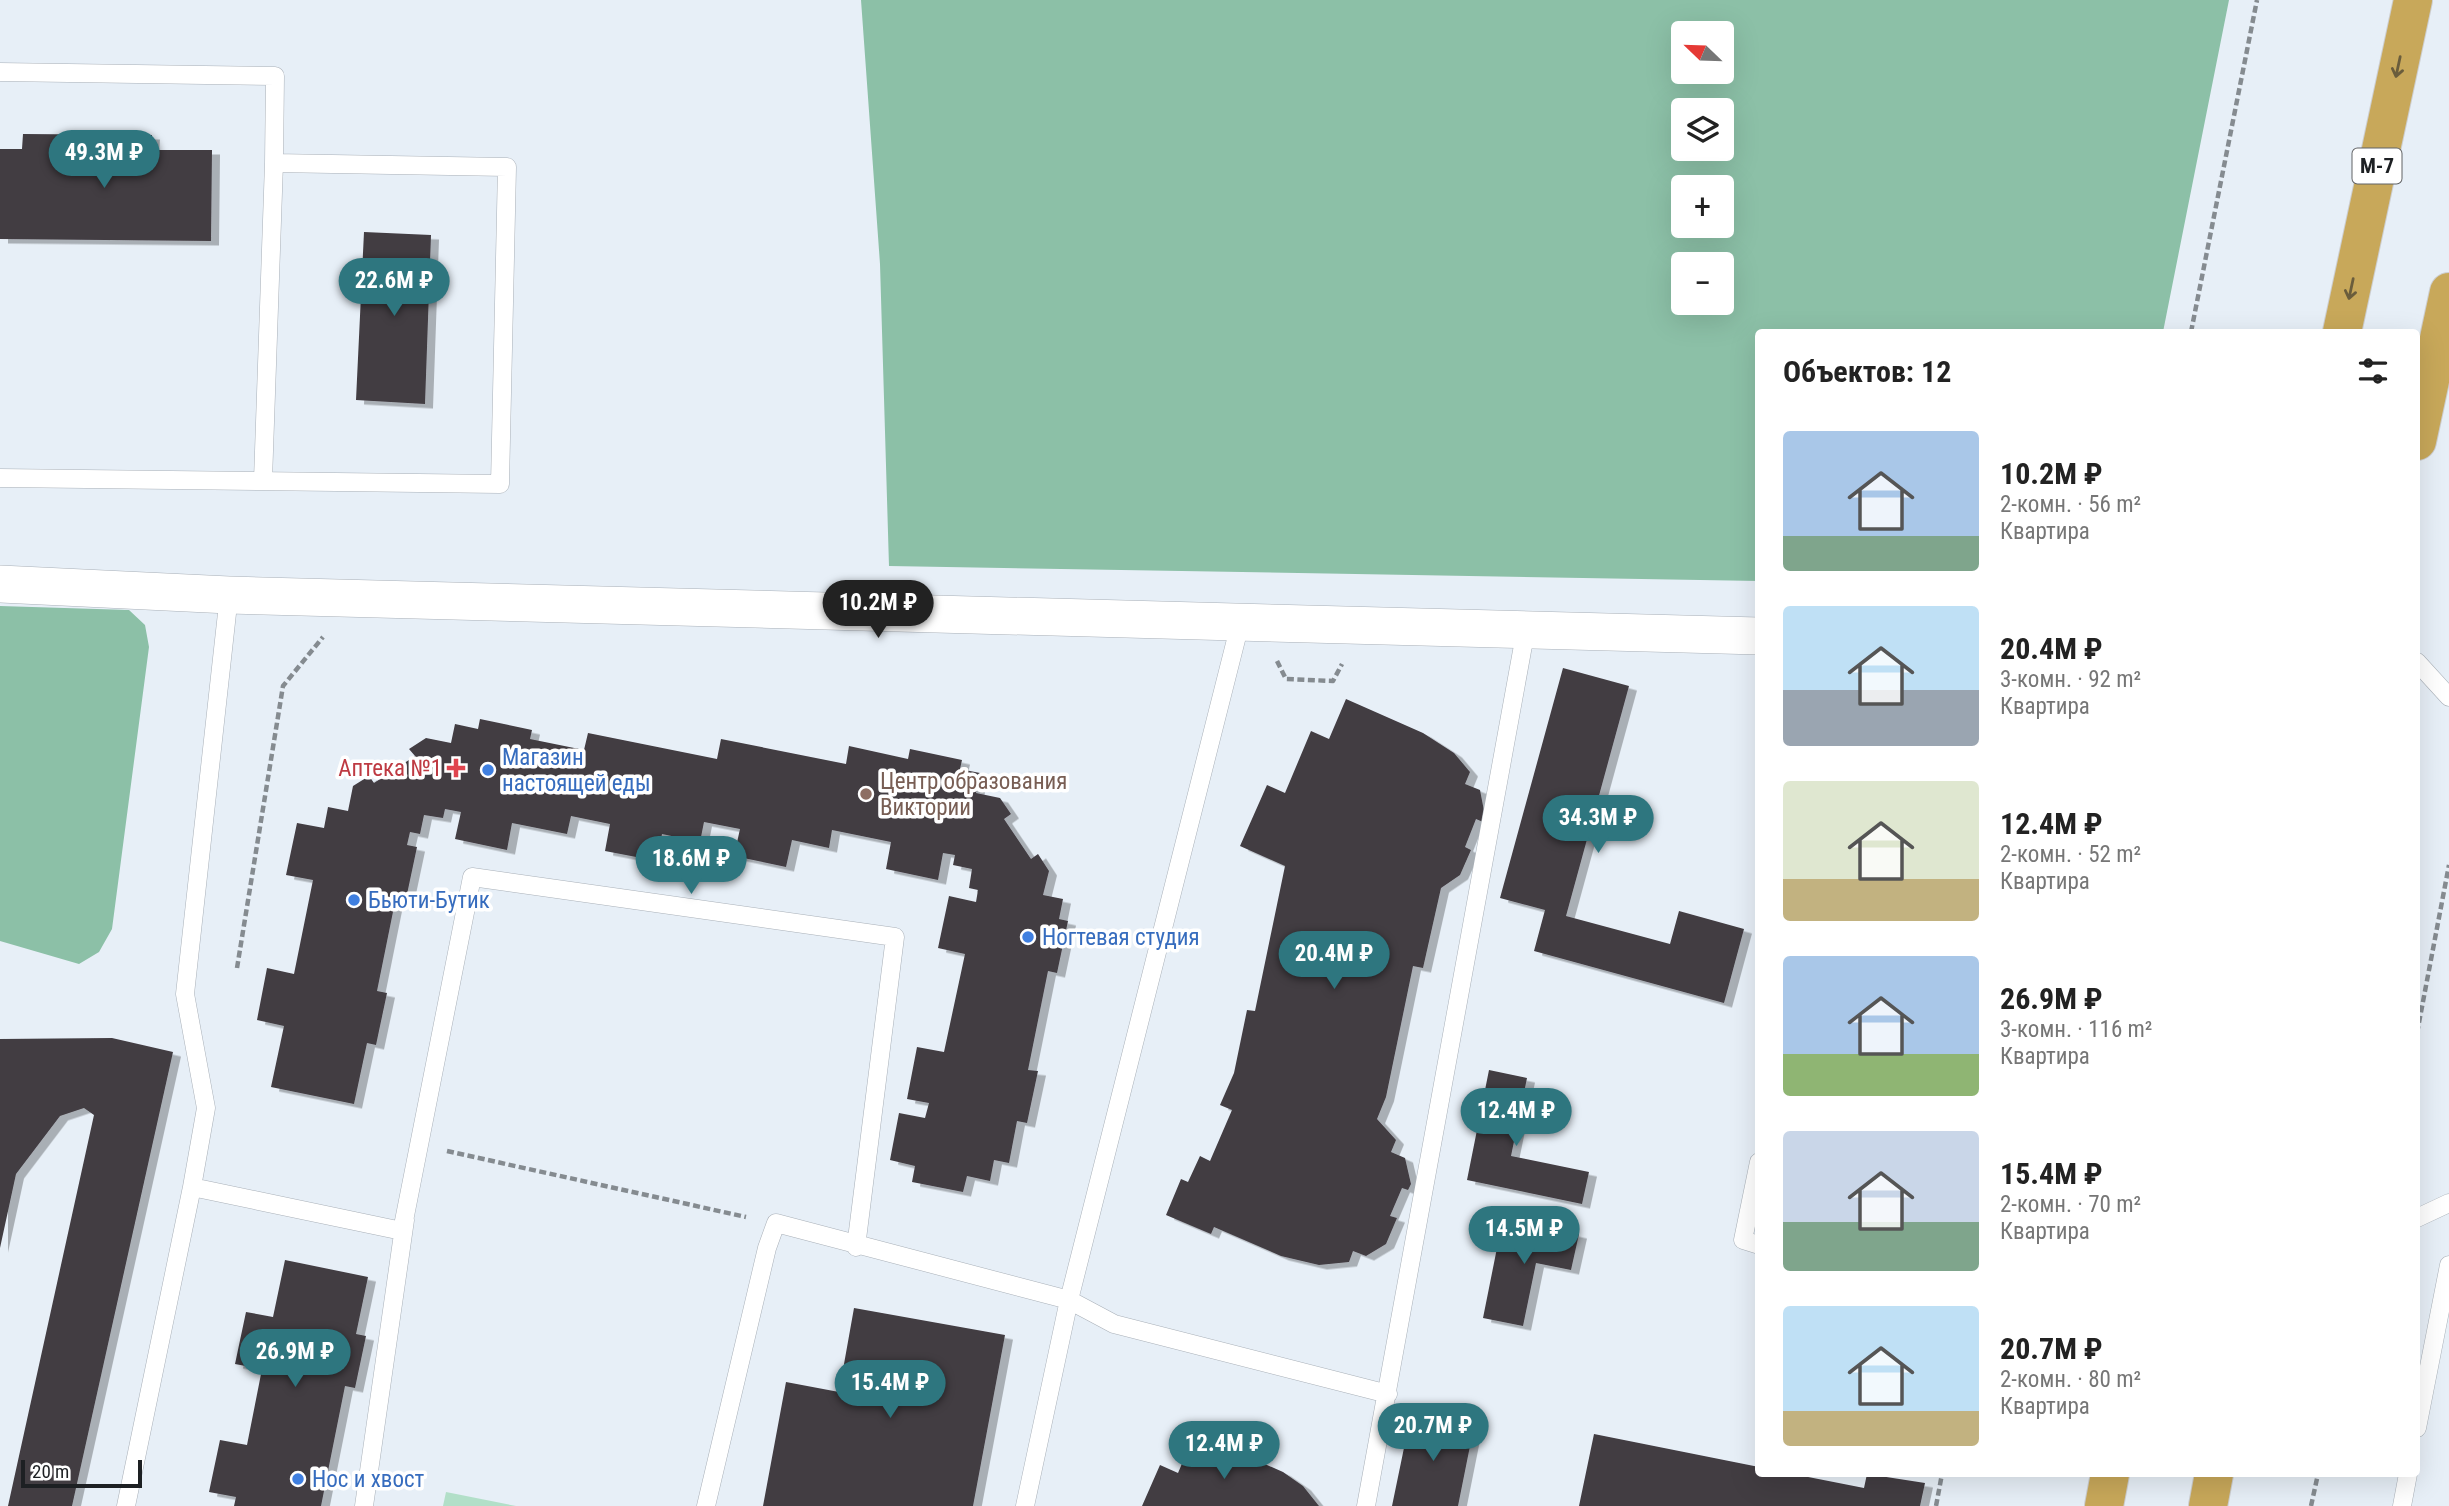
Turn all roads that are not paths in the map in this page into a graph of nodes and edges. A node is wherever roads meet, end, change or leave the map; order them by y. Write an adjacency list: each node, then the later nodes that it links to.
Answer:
1 (2413, 0): 5 (highway, М-7, one-way to 5)
2 (0, 72): 3 (lane)
3 (274, 163): 8 (lane); 8 (lane)
4 (2449, 292): 6 (highway)
5 (2343, 329)
6 (2420, 427)
7 (0, 478): 8 (lane)
8 (263, 480)
9 (0, 583): 10 (street)
10 (229, 595): 12 (street); 17 (lane)
11 (1526, 629): 12 (street); 13 (street); 25 (lane)
12 (1238, 636): 24 (lane)
13 (1755, 636)
14 (2420, 665): 15 (lane)
15 (2449, 697)
16 (1755, 1182): 21 (lane)
17 (192, 1187): 19 (lane); 30 (lane)
18 (2449, 1203): 20 (lane)
19 (406, 1213): 22 (lane); 31 (lane)
20 (2420, 1218)
21 (1755, 1244)
22 (856, 1247): 24 (lane); 32 (lane)
23 (2449, 1265): 26 (lane)
24 (1069, 1300): 25 (lane); 33 (lane)
25 (1388, 1394): 34 (lane)
26 (2420, 1413)
27 (2109, 1477): 35 (highway)
28 (2213, 1477): 36 (highway)
29 (2407, 1477): 37 (lane)
30 (126, 1506)
31 (364, 1506)
32 (706, 1506)
33 (1025, 1506)
34 (1366, 1506)
35 (2104, 1506)
36 (2208, 1506)
37 (2402, 1506)

